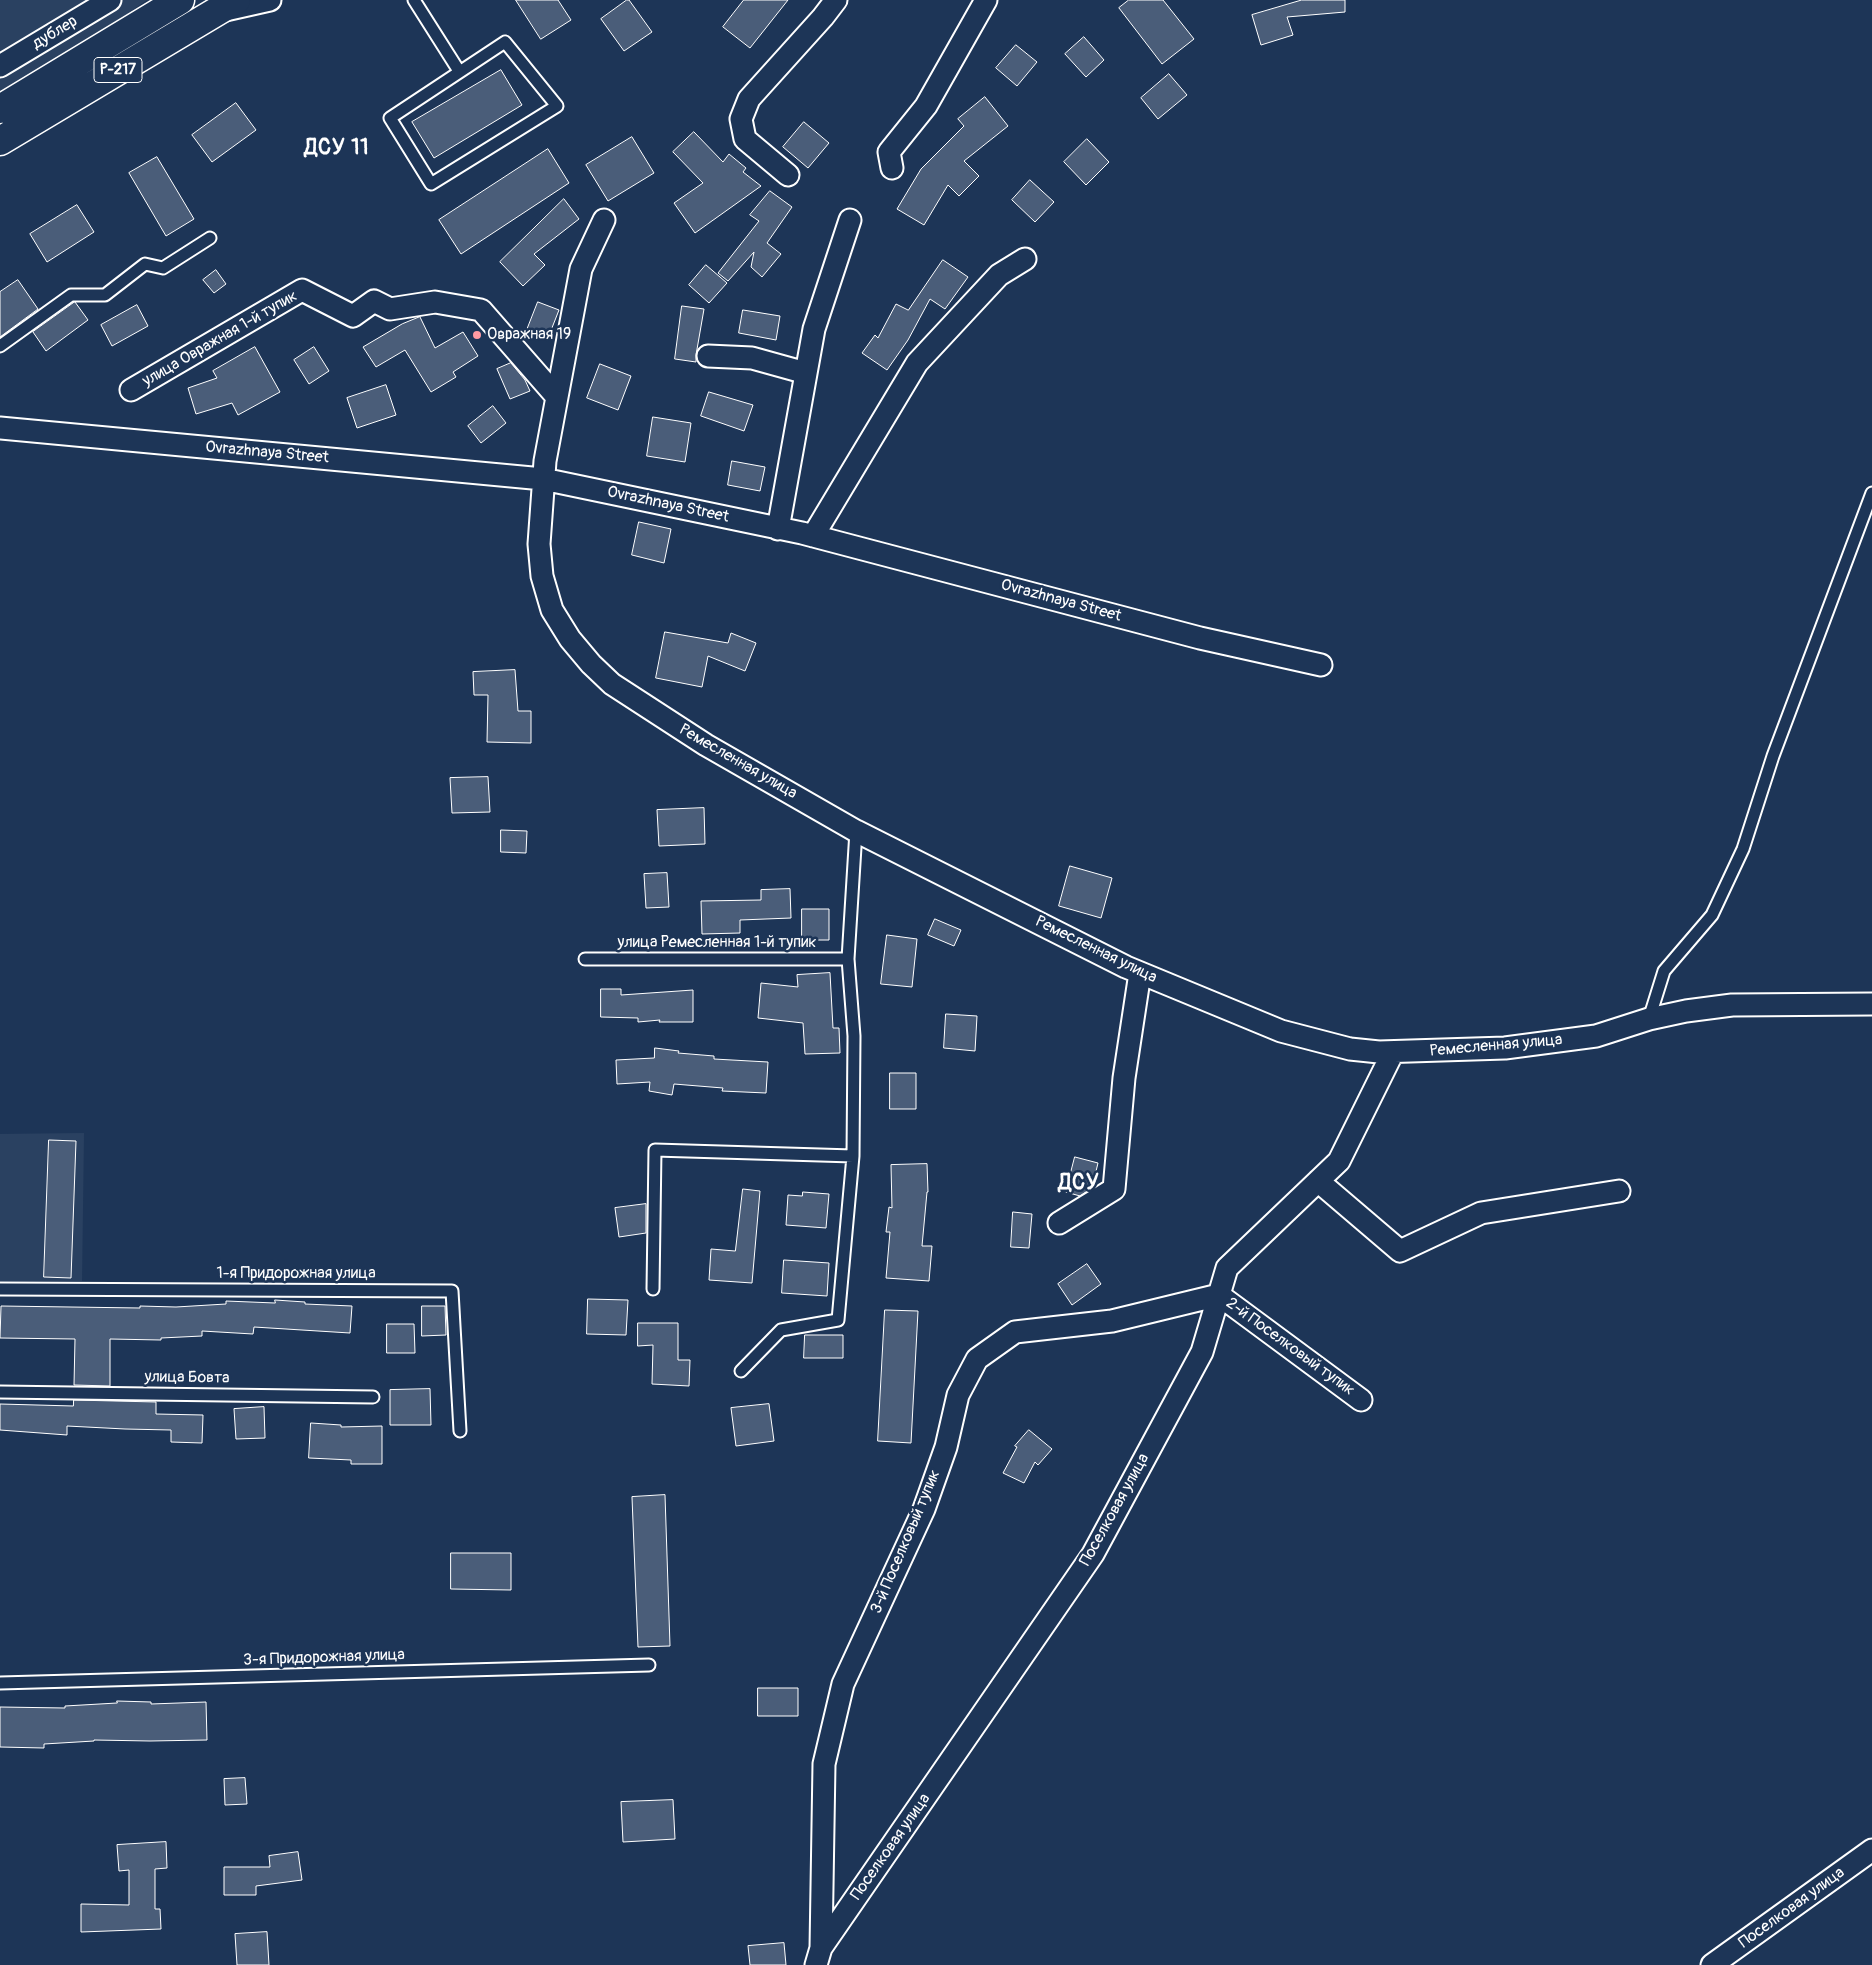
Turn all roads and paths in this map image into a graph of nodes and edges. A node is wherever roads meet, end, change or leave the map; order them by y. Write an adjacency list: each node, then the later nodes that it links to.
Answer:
1 (110, 0): 8 (street, дублер)
2 (180, 0): 10 (highway)
3 (270, 0): 7 (street)
4 (414, 0): 9 (lane)
5 (836, 0): 13 (street)
6 (986, 0): 12 (street)
7 (225, 6): 11 (highway, Р-217)
8 (0, 66)
9 (459, 71): 9 (lane)
10 (0, 109)
11 (0, 141)
12 (892, 168)
13 (788, 175)
14 (604, 220): 22 (street)
15 (850, 220): 20 (street)
16 (210, 238): 18 (lane)
17 (1025, 259): 27 (street)
18 (0, 346)
19 (708, 356): 20 (street)
20 (806, 373): 26 (street)
21 (131, 390): 22 (street, улица Овражная 1-й тупик)
22 (557, 397): 24 (street)
23 (0, 428): 24 (street, Ovrazhnaya Street)
24 (544, 470): 26 (street, Ovrazhnaya Street); 29 (street, Ремесленная улица)
25 (1872, 493): 34 (lane)
26 (778, 528): 27 (street, Ovrazhnaya Street)
27 (813, 536): 28 (street, Ovrazhnaya Street)
28 (1321, 666)
29 (856, 831): 31 (lane); 32 (street, Ремесленная улица)
30 (585, 959): 31 (lane, улица Ремесленная 1-й тупик)
31 (848, 959): 36 (lane)
32 (1140, 973): 35 (street, Ремесленная улица); 39 (street)
33 (1872, 1004): 34 (street, Ремесленная улица)
34 (1650, 1019): 35 (street, Ремесленная улица)
35 (1393, 1052): 37 (street, Поселковая улица)
36 (852, 1156): 41 (lane); 43 (lane)
37 (1318, 1181): 38 (street); 42 (street, Поселковая улица)
38 (1619, 1191)
39 (1059, 1222)
40 (0, 1289): 47 (lane, 1-я Придорожная улица)
41 (653, 1289)
42 (1219, 1295): 46 (street, 2-й Поселковый тупик); 51 (street, Поселковая улица); 51 (street, 3-й Поселковый тупик)
43 (741, 1372)
44 (0, 1392): 45 (lane, улица Бовта)
45 (374, 1396)
46 (1361, 1400)
47 (460, 1431)
48 (650, 1665): 49 (lane, 3-я Придорожная улица)
49 (0, 1683)
50 (1872, 1850): 52 (street, Поселковая улица)
51 (819, 1956)
52 (1712, 1965)

